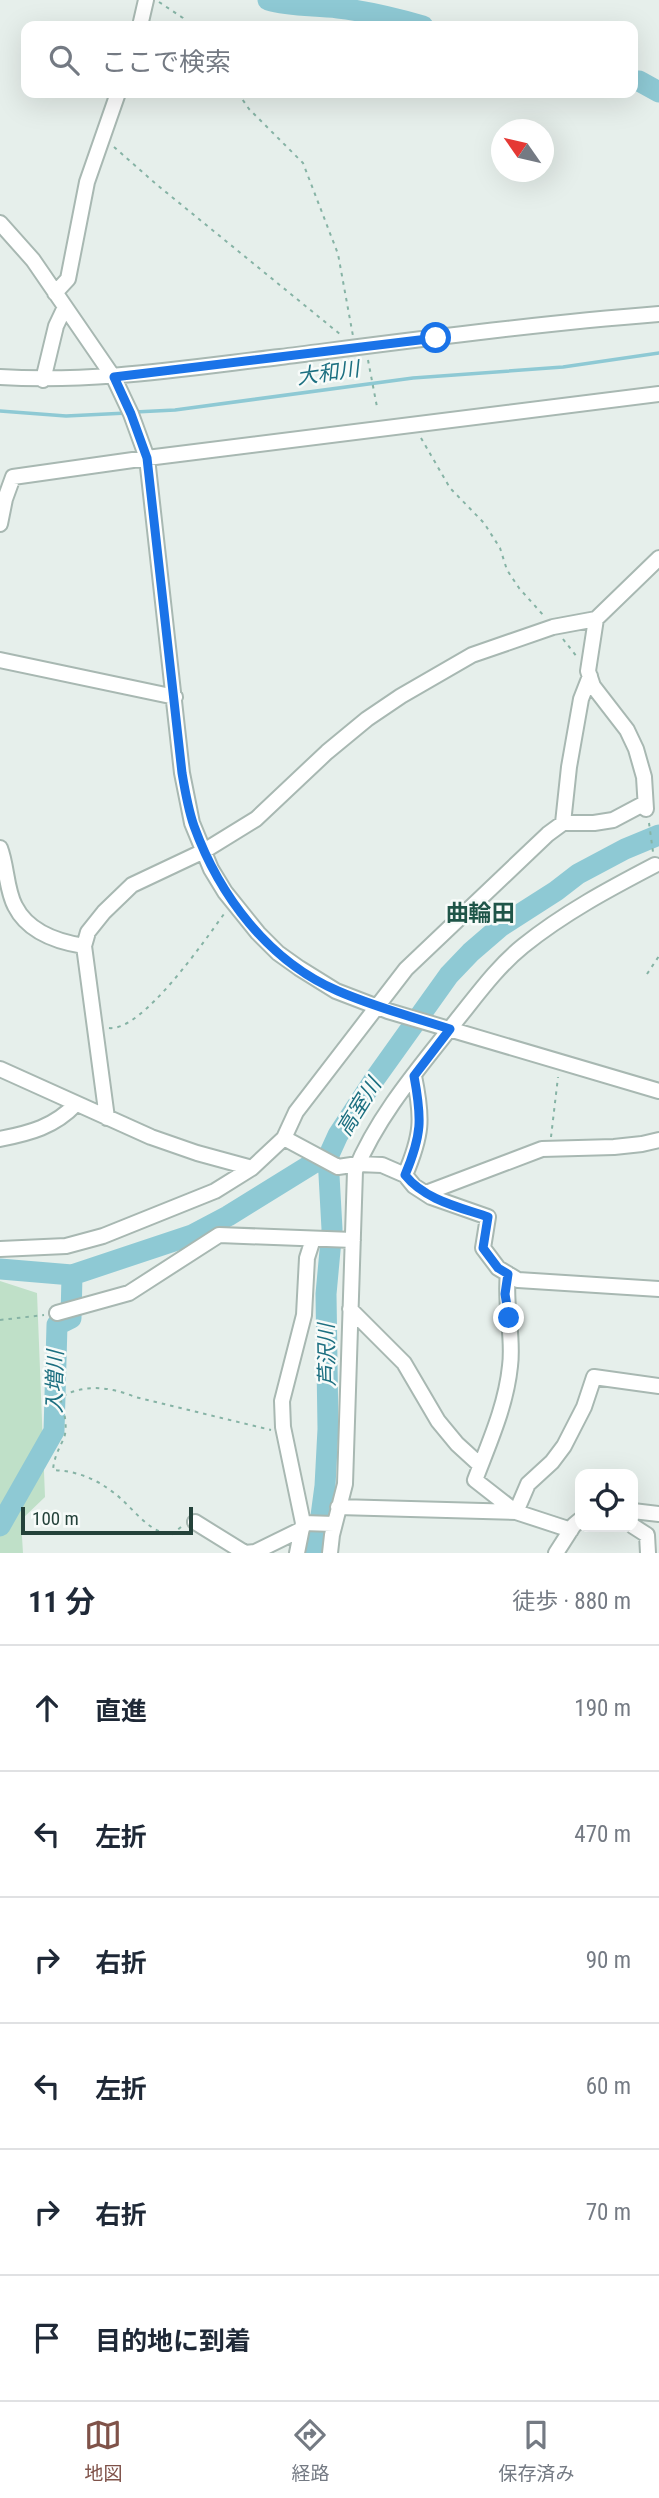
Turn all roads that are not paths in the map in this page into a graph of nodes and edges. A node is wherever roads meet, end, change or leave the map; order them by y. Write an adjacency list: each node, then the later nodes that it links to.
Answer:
1 (146, 0): 2 (street)
2 (141, 21)
3 (116, 98): 5 (street)
4 (0, 223): 5 (street)
5 (55, 293): 6 (street)
6 (65, 307): 9 (street); 10 (street)
7 (659, 314): 10 (street)
8 (0, 377): 9 (street)
9 (43, 380): 10 (street)
10 (115, 381): 12 (street)
11 (659, 394): 12 (street)
12 (146, 453): 13 (street); 18 (street)
13 (0, 524)
14 (659, 558): 15 (street)
15 (596, 619): 17 (street); 21 (street)
16 (0, 660): 18 (street)
17 (589, 673): 19 (street); 19 (street)
18 (175, 697): 21 (street)
19 (563, 823): 24 (street)
20 (0, 848): 23 (street)
21 (204, 851): 23 (street); 24 (street)
22 (654, 859): 25 (street)
23 (84, 946): 30 (street)
24 (383, 1009): 25 (street); 33 (street)
25 (448, 1028): 27 (street); 28 (street)
26 (0, 1069): 29 (street)
27 (414, 1076): 34 (street); 36 (street)
28 (659, 1091)
29 (76, 1104): 30 (street); 31 (street)
30 (107, 1118): 35 (street)
31 (0, 1139)
32 (659, 1140): 37 (street)
33 (290, 1142): 34 (street); 35 (street)
34 (358, 1164): 36 (street); 39 (street)
35 (253, 1168): 40 (street)
36 (405, 1175): 37 (street)
37 (426, 1194): 41 (street)
38 (316, 1239): 39 (street); 44 (street); 53 (street)
39 (349, 1240): 43 (street)
40 (0, 1249)
41 (508, 1274): 42 (street); 46 (street)
42 (659, 1289)
43 (350, 1309): 46 (street); 47 (street)
44 (57, 1313)
45 (659, 1386): 48 (street)
46 (480, 1465): 48 (street)
47 (338, 1507): 48 (street); 52 (street)
48 (516, 1511): 54 (street)
49 (638, 1512): 50 (street)
50 (659, 1514)
51 (195, 1522): 53 (street)
52 (331, 1524): 53 (street); 57 (street)
53 (304, 1525): 56 (street)
54 (575, 1525): 58 (street)
55 (638, 1529): 59 (street)
56 (297, 1553)
57 (330, 1553)
58 (556, 1553)
59 (648, 1553)

